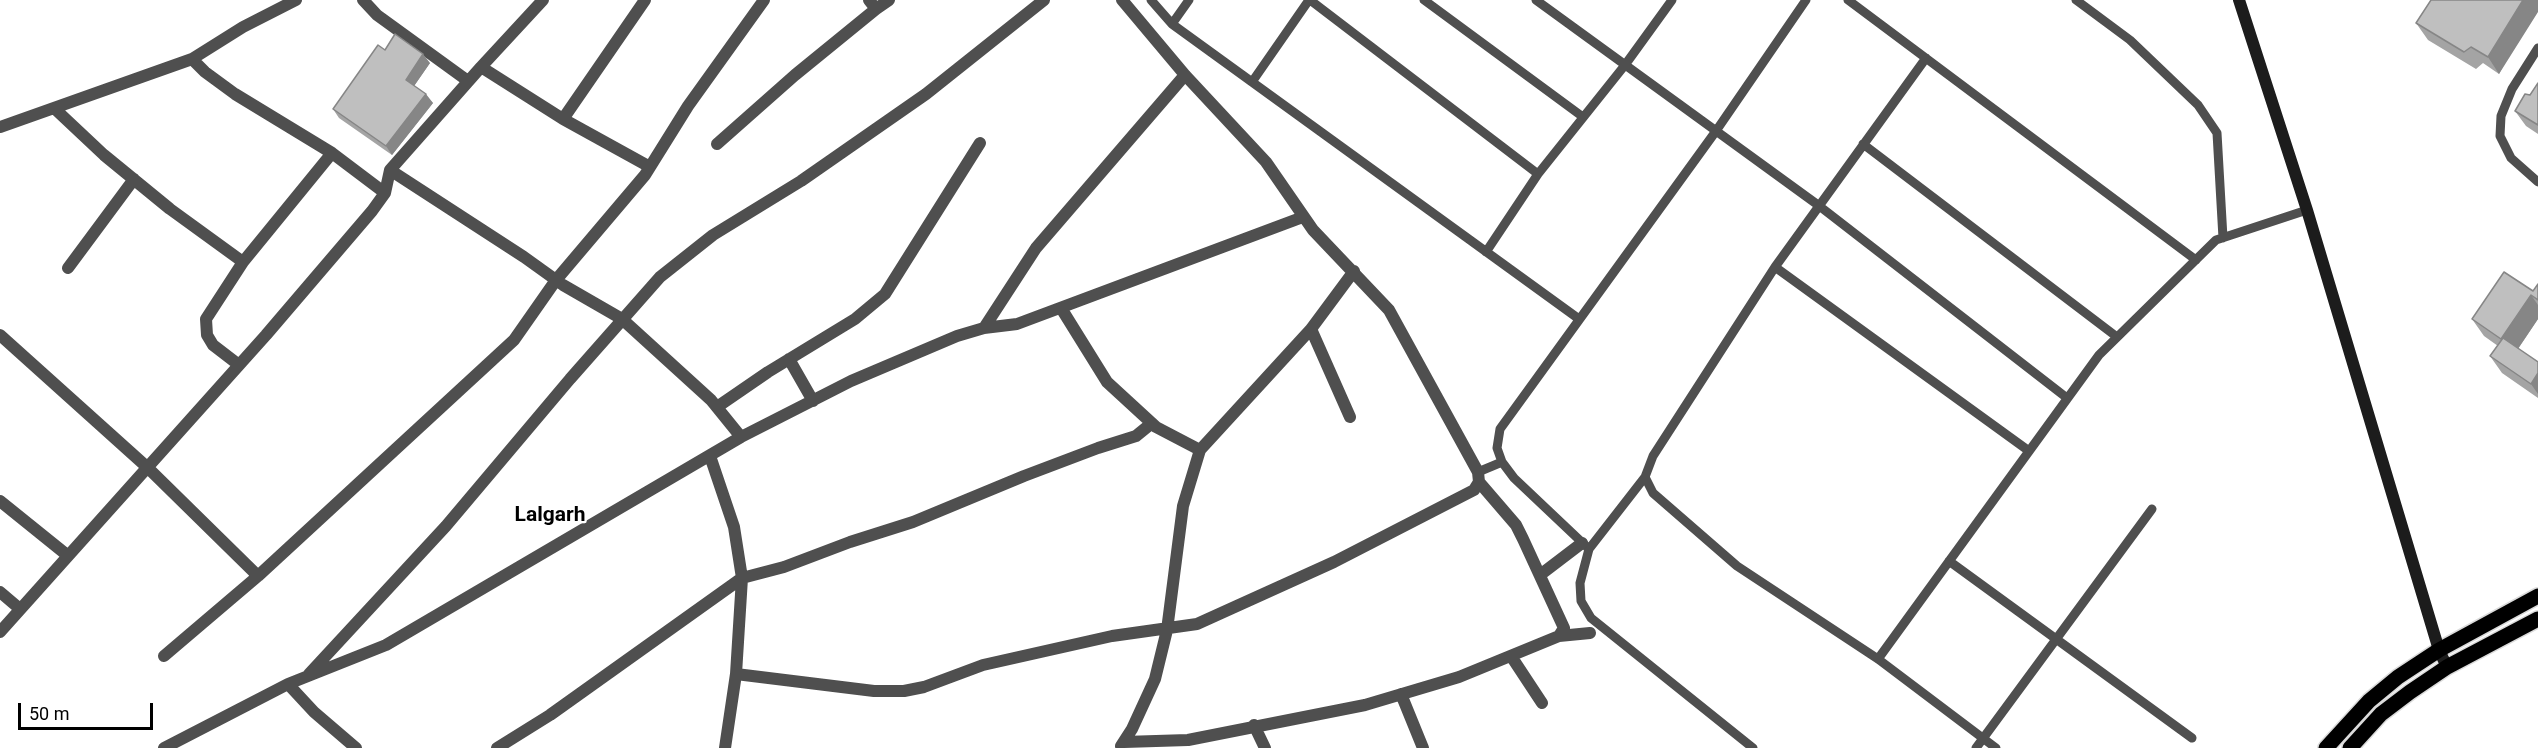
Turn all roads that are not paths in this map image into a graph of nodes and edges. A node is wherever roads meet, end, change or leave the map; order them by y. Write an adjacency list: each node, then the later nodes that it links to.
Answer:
1 (296, 0): 23 (street)
2 (363, 0): 27 (street)
3 (543, 0): 25 (street)
4 (645, 0): 31 (street)
5 (764, 0): 38 (street)
6 (889, 0): 19 (street)
7 (1044, 0): 56 (street)
8 (1122, 0): 26 (street)
9 (1151, 0): 20 (lane)
10 (1189, 0): 20 (lane)
11 (1309, 0): 28 (lane); 40 (lane)
12 (1424, 0): 30 (lane)
13 (1536, 0): 24 (lane)
14 (1806, 0): 33 (lane)
15 (1848, 0): 22 (lane)
16 (2076, 0): 47 (lane)
17 (2238, 0): 45 (street)
18 (1667, 2): 24 (lane)
19 (873, 4): 35 (street)
20 (1172, 24): 28 (lane)
21 (2538, 48): 42 (lane)
22 (1926, 58): 36 (lane); 49 (lane)
23 (192, 59): 29 (street); 37 (street)
24 (1625, 65): 30 (lane); 33 (lane)
25 (481, 67): 27 (street); 31 (street)
26 (1185, 75): 46 (street); 58 (street)
27 (468, 81): 39 (street)
28 (1252, 82): 48 (lane)
29 (54, 108): 32 (street); 41 (street)
30 (1583, 117): 40 (lane)
31 (563, 119): 38 (street)
32 (0, 127)
33 (1716, 131): 44 (lane); 57 (lane)
34 (980, 143): 62 (street)
35 (717, 144)
36 (1863, 144): 44 (lane); 61 (lane)
37 (332, 153): 43 (street); 50 (street)
38 (650, 167): 54 (street)
39 (390, 170): 43 (street); 54 (street)
40 (1538, 174): 48 (lane)
41 (134, 179): 50 (street); 52 (street)
42 (2538, 182)
43 (385, 193): 63 (street)
44 (1818, 205): 51 (lane); 64 (lane)
45 (2307, 210): 47 (lane); 94 (street)
46 (1303, 217): 53 (street); 55 (street)
47 (2223, 238): 49 (lane)
48 (1486, 252): 57 (lane)
49 (2196, 260): 61 (lane)
50 (243, 262): 63 (street)
51 (1775, 267): 71 (lane); 76 (lane)
52 (68, 268)
53 (1354, 271): 59 (street); 75 (street)
54 (556, 280): 56 (street); 83 (street)
55 (1061, 308): 58 (street); 68 (street)
56 (622, 319): 66 (street); 100 (street)
57 (1579, 319): 73 (lane)
58 (984, 328): 65 (street)
59 (1311, 329): 67 (street); 70 (street)
60 (0, 335): 74 (street)
61 (2117, 337): 64 (lane)
62 (789, 359): 65 (street); 66 (street)
63 (239, 365): 74 (street)
64 (2067, 398): 71 (lane)
65 (813, 401): 69 (street)
66 (717, 407): 69 (street)
67 (1350, 417)
68 (1152, 423): 70 (street); 84 (street)
69 (741, 437): 72 (street)
70 (1200, 450): 89 (street)
71 (2029, 451): 81 (lane)
72 (710, 456): 84 (street); 100 (street)
73 (1502, 462): 75 (lane); 79 (lane)
74 (148, 468): 80 (street); 83 (street)
75 (1479, 477): 82 (street); 89 (street)
76 (1645, 477): 79 (lane); 97 (lane)
77 (0, 501): 80 (street)
78 (2151, 509): 93 (lane)
79 (1586, 546): 82 (street); 114 (lane)
80 (67, 555): 87 (street)
81 (1949, 561): 93 (lane); 97 (lane)
82 (1540, 575): 92 (street)
83 (258, 576): 95 (street)
84 (742, 578): 99 (street); 110 (street)
85 (0, 592): 87 (street)
86 (2538, 596): 94 (main road)
87 (21, 609): 90 (street)
88 (2538, 619): 98 (main road)
89 (1167, 630): 99 (street); 107 (street)
90 (0, 632)
91 (1590, 633): 92 (street)
92 (1559, 636): 96 (street)
93 (2057, 640): 105 (lane); 106 (lane)
94 (2439, 650): 98 (street); 117 (main road)
95 (164, 656)
96 (1511, 656): 102 (street); 103 (street)
97 (1878, 659): 105 (lane)
98 (2447, 667): 118 (main road)
99 (736, 674): 111 (street)
100 (308, 675): 101 (street)
101 (288, 684): 108 (street); 109 (street)
102 (1401, 694): 104 (street); 113 (street)
103 (1542, 703)
104 (1254, 725): 107 (street); 112 (street)
105 (1983, 738): 115 (lane); 116 (lane)
106 (2192, 738)
107 (1122, 745)
108 (164, 748)
109 (356, 748)
110 (497, 748)
111 (725, 748)
112 (1265, 748)
113 (1423, 748)
114 (1752, 748)
115 (1976, 748)
116 (1996, 748)
117 (2326, 748)
118 (2350, 748)

